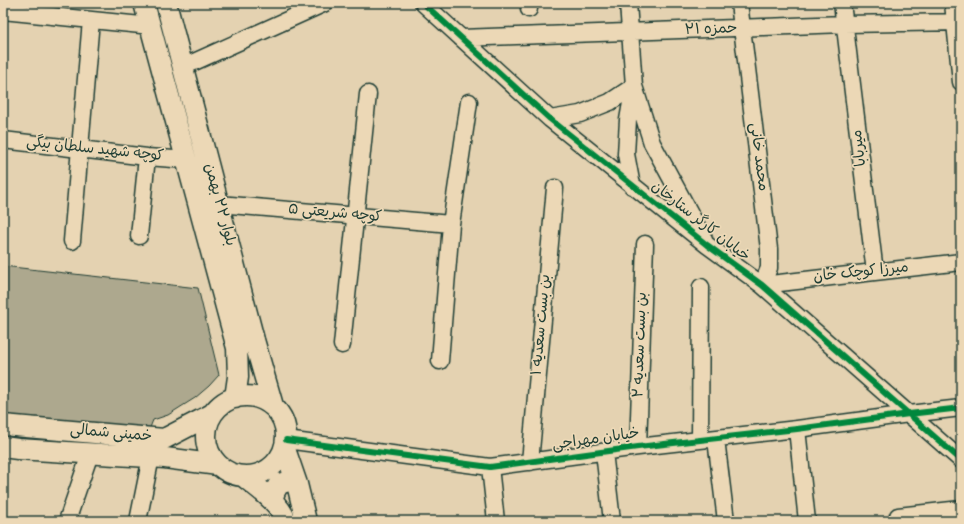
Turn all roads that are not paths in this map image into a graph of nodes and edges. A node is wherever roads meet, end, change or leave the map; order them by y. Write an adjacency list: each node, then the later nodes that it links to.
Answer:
1 (144, 3): 14 (main road, بلوار ۲۲ بهمن)
2 (166, 3): 18 (main road, بلوار ۲۲ بهمن)
3 (324, 3): 18 (street)
4 (424, 3): 17 (street, خیابان کارگر ستارخان)
5 (628, 3): 16 (street)
6 (739, 3): 15 (street, محمد خانی)
7 (842, 3): 13 (street, میربابا)
8 (953, 3): 12 (street)
9 (59, 10): 10 (street); 11 (street)
10 (3, 11)
11 (91, 20): 14 (street); 25 (street)
12 (958, 22): 13 (street, حمزه ۲۱); 19 (street)
13 (845, 24): 15 (street, حمزه ۲۱); 38 (street, میربابا)
14 (151, 26): 27 (main road, بلوار ۲۲ بهمن)
15 (742, 28): 16 (street, حمزه ۲۱); 39 (street, محمد خانی)
16 (630, 32): 17 (street, حمزه ۲۱); 20 (street)
17 (461, 38): 23 (street, خیابان کارگر ستارخان)
18 (183, 67): 30 (main road, بلوار ۲۲ بهمن)
19 (961, 82)
20 (634, 86): 23 (street); 28 (street); 36 (street)
21 (368, 94): 31 (street)
22 (469, 102): 32 (street)
23 (550, 118): 28 (street, خیابان کارگر ستارخان)
24 (3, 140): 25 (street, کوچه شهید سلطان بیگی)
25 (80, 149): 26 (street, کوچه شهید سلطان بیگی); 34 (street)
26 (147, 157): 27 (street, کوچه شهید سلطان بیگی); 33 (street)
27 (187, 160): 44 (main road, بلوار ۲۲ بهمن)
28 (632, 186): 36 (street, خیابان کارگر ستارخان)
29 (555, 188): 61 (street, بن بست سعدیه ۱)
30 (219, 204): 31 (street, ۵ کوچه شریعتی); 43 (main road, بلوار ۲۲ بهمن)
31 (354, 215): 32 (street, ۵ کوچه شریعتی); 41 (street)
32 (451, 224): 42 (street)
33 (139, 236)
34 (72, 242)
35 (645, 244): 56 (street, بن بست سعدیه ۲)
36 (707, 245): 39 (street, خیابان کارگر ستارخان)
37 (961, 262): 38 (street, میرزا کوچک خان)
38 (875, 272): 39 (street, میرزا کوچک خان)
39 (762, 285): 49 (street, خیابان کارگر ستارخان)
40 (701, 287): 53 (street)
41 (342, 345)
42 (440, 361)
43 (260, 362): 44 (main road); 46 (main road, بلوار ۲۲ بهمن)
44 (237, 363): 45 (main road, بلوار ۲۲ بهمن)
45 (235, 398): 46 (main road); 48 (main road)
46 (273, 406): 54 (main road)
47 (961, 408): 49 (street, خیابان مهراجی)
48 (212, 414): 57 (main road, خمینی شمالی); 62 (main road)
49 (909, 414): 51 (street, خیابان مهراجی); 60 (street, خیابان کارگر ستارخان)
50 (3, 425): 57 (main road, خمینی شمالی)
51 (796, 429): 52 (street, خیابان مهراجی); 76 (street)
52 (716, 439): 53 (street, خیابان مهراجی); 75 (street)
53 (700, 440): 56 (street, خیابان مهراجی)
54 (285, 444): 63 (street, خیابان مهراجی); 64 (main road); 65 (main road)
55 (3, 447): 59 (main road, خمینی شمالی)
56 (638, 447): 58 (street, خیابان مهراجی)
57 (160, 452): 59 (main road, خمینی شمالی); 62 (main road, خمینی شمالی); 70 (street)
58 (604, 452): 61 (street, خیابان مهراجی); 74 (street)
59 (90, 454): 69 (street)
60 (961, 460)
61 (530, 462): 63 (street, خیابان مهراجی)
62 (218, 465): 64 (main road)
63 (490, 466): 73 (street)
64 (244, 477): 66 (main road)
65 (297, 484): 66 (main road); 72 (main road)
66 (272, 500): 71 (main road)
67 (961, 509): 68 (street)
68 (898, 516)
69 (67, 521)
70 (138, 521)
71 (286, 521)
72 (306, 521)
73 (496, 521)
74 (612, 521)
75 (726, 521)
76 (807, 521)

